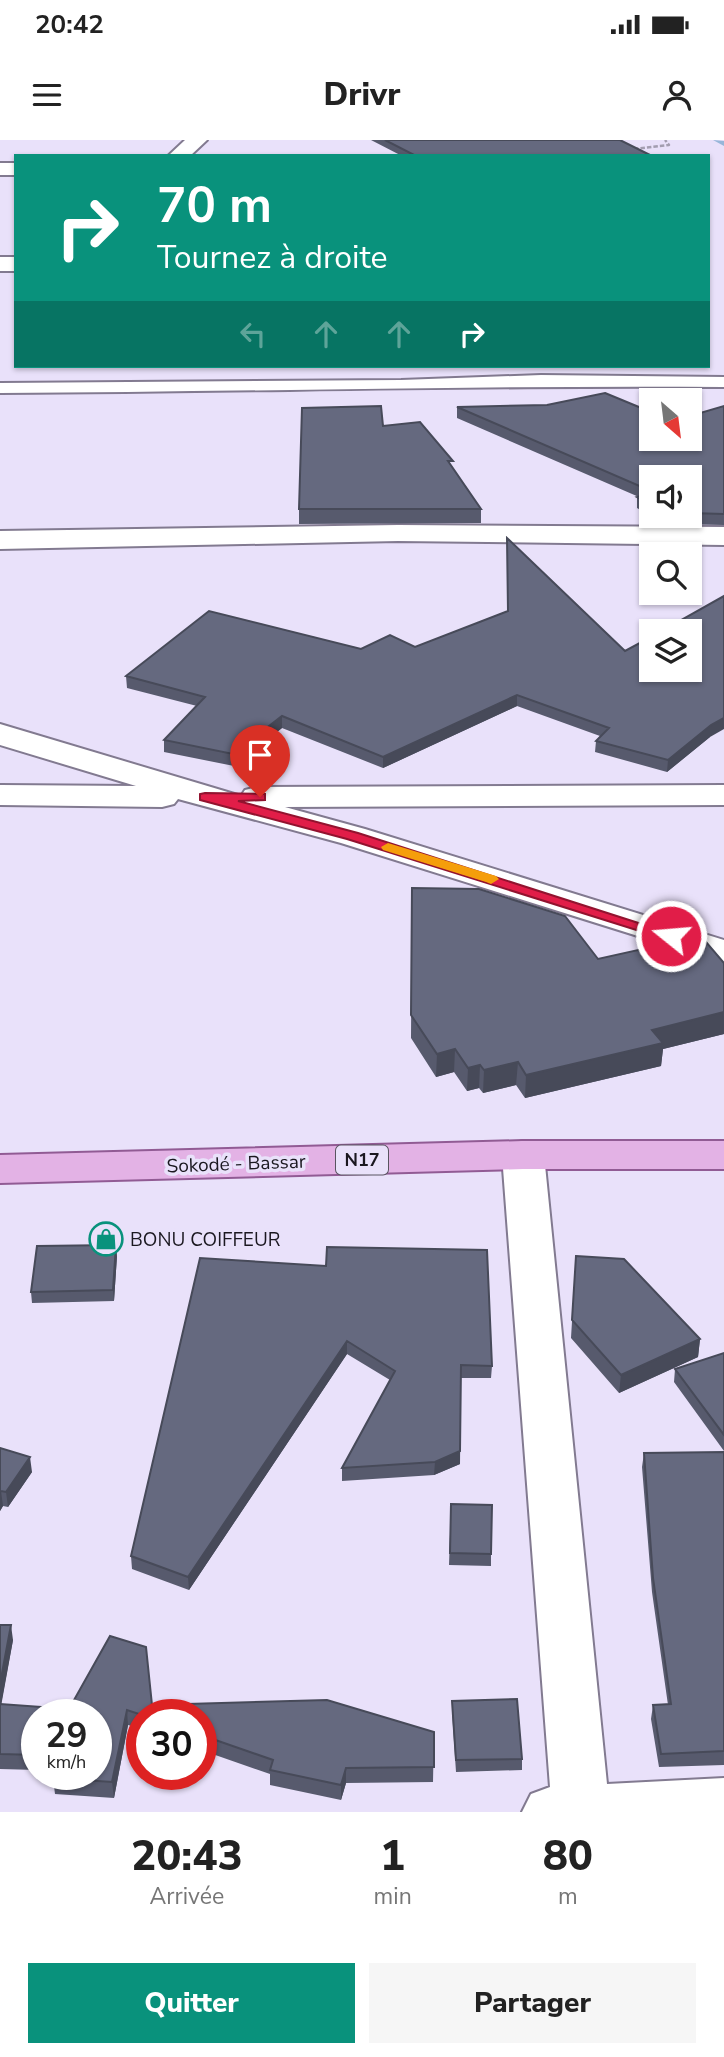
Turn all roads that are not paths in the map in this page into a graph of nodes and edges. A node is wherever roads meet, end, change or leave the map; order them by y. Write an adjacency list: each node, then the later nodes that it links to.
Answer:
1 (197, 140): 2 (street)
2 (180, 154)
3 (724, 382): 4 (lane)
4 (0, 388)
5 (724, 536): 6 (street)
6 (0, 540)
7 (0, 734): 10 (street)
8 (0, 795): 10 (street)
9 (724, 795): 10 (street)
10 (205, 797): 11 (street)
11 (724, 952)
12 (523, 1155): 13 (main road, Sokodé - Bassar / N17); 14 (main road, Sokodé - Bassar / N17); 16 (street)
13 (724, 1155)
14 (0, 1169)
15 (724, 1803): 16 (street)
16 (571, 1812)

